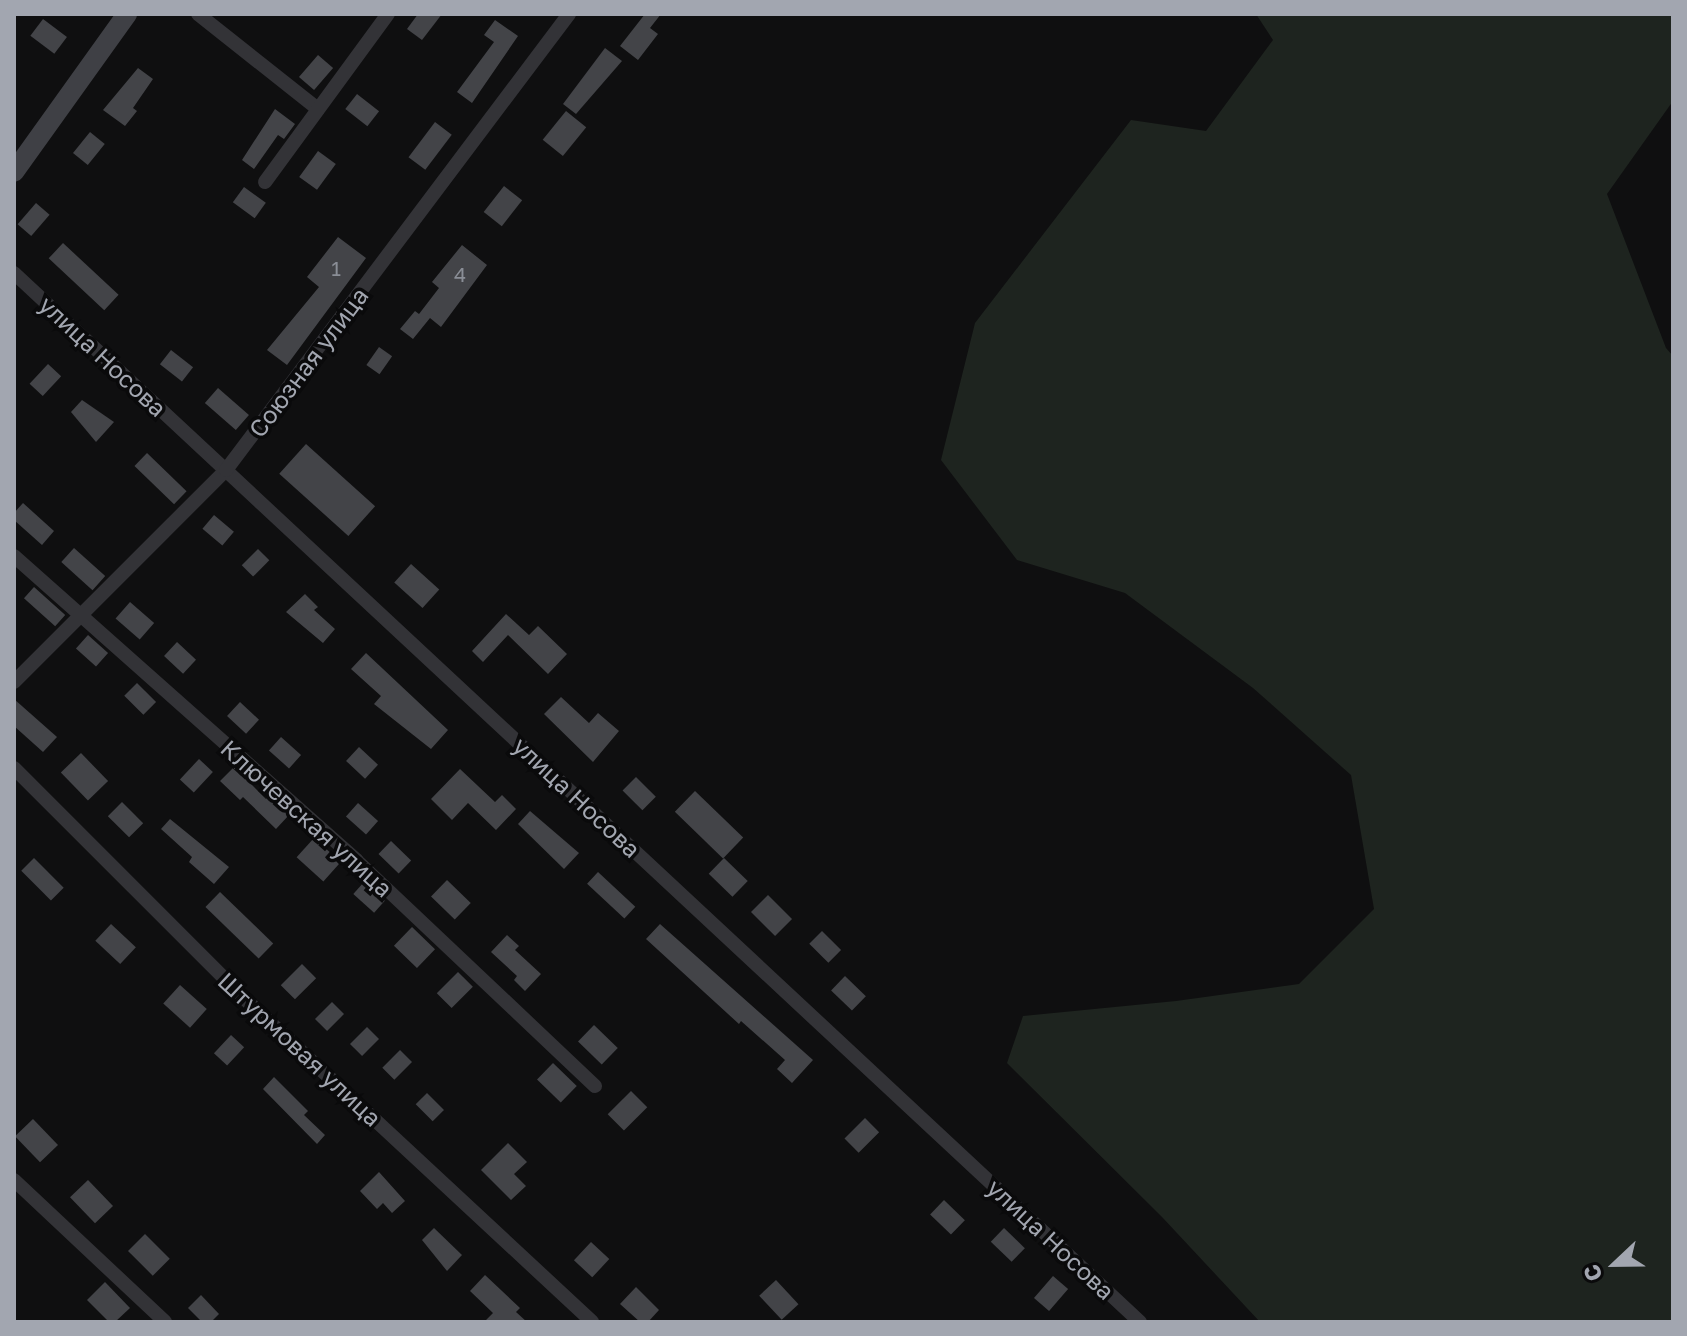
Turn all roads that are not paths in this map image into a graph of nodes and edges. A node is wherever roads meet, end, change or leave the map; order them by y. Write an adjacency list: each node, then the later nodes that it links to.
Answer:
1 (127, 14): 6 (street)
2 (198, 14): 5 (street)
3 (388, 14): 5 (street)
4 (569, 14): 9 (street, Союзная улица)
5 (318, 109): 7 (street)
6 (14, 172)
7 (265, 182)
8 (14, 273): 9 (street, улица Носова)
9 (226, 470): 11 (street, Союзная улица); 18 (street, улица Носова)
10 (14, 556): 11 (street, Ключевская улица)
11 (82, 615): 12 (street, Союзная улица); 14 (street, Ключевская улица)
12 (14, 682)
13 (14, 768): 17 (street, Штурмовая улица)
14 (595, 1086)
15 (14, 1180): 16 (street)
16 (165, 1322)
17 (592, 1322)
18 (1140, 1322)

